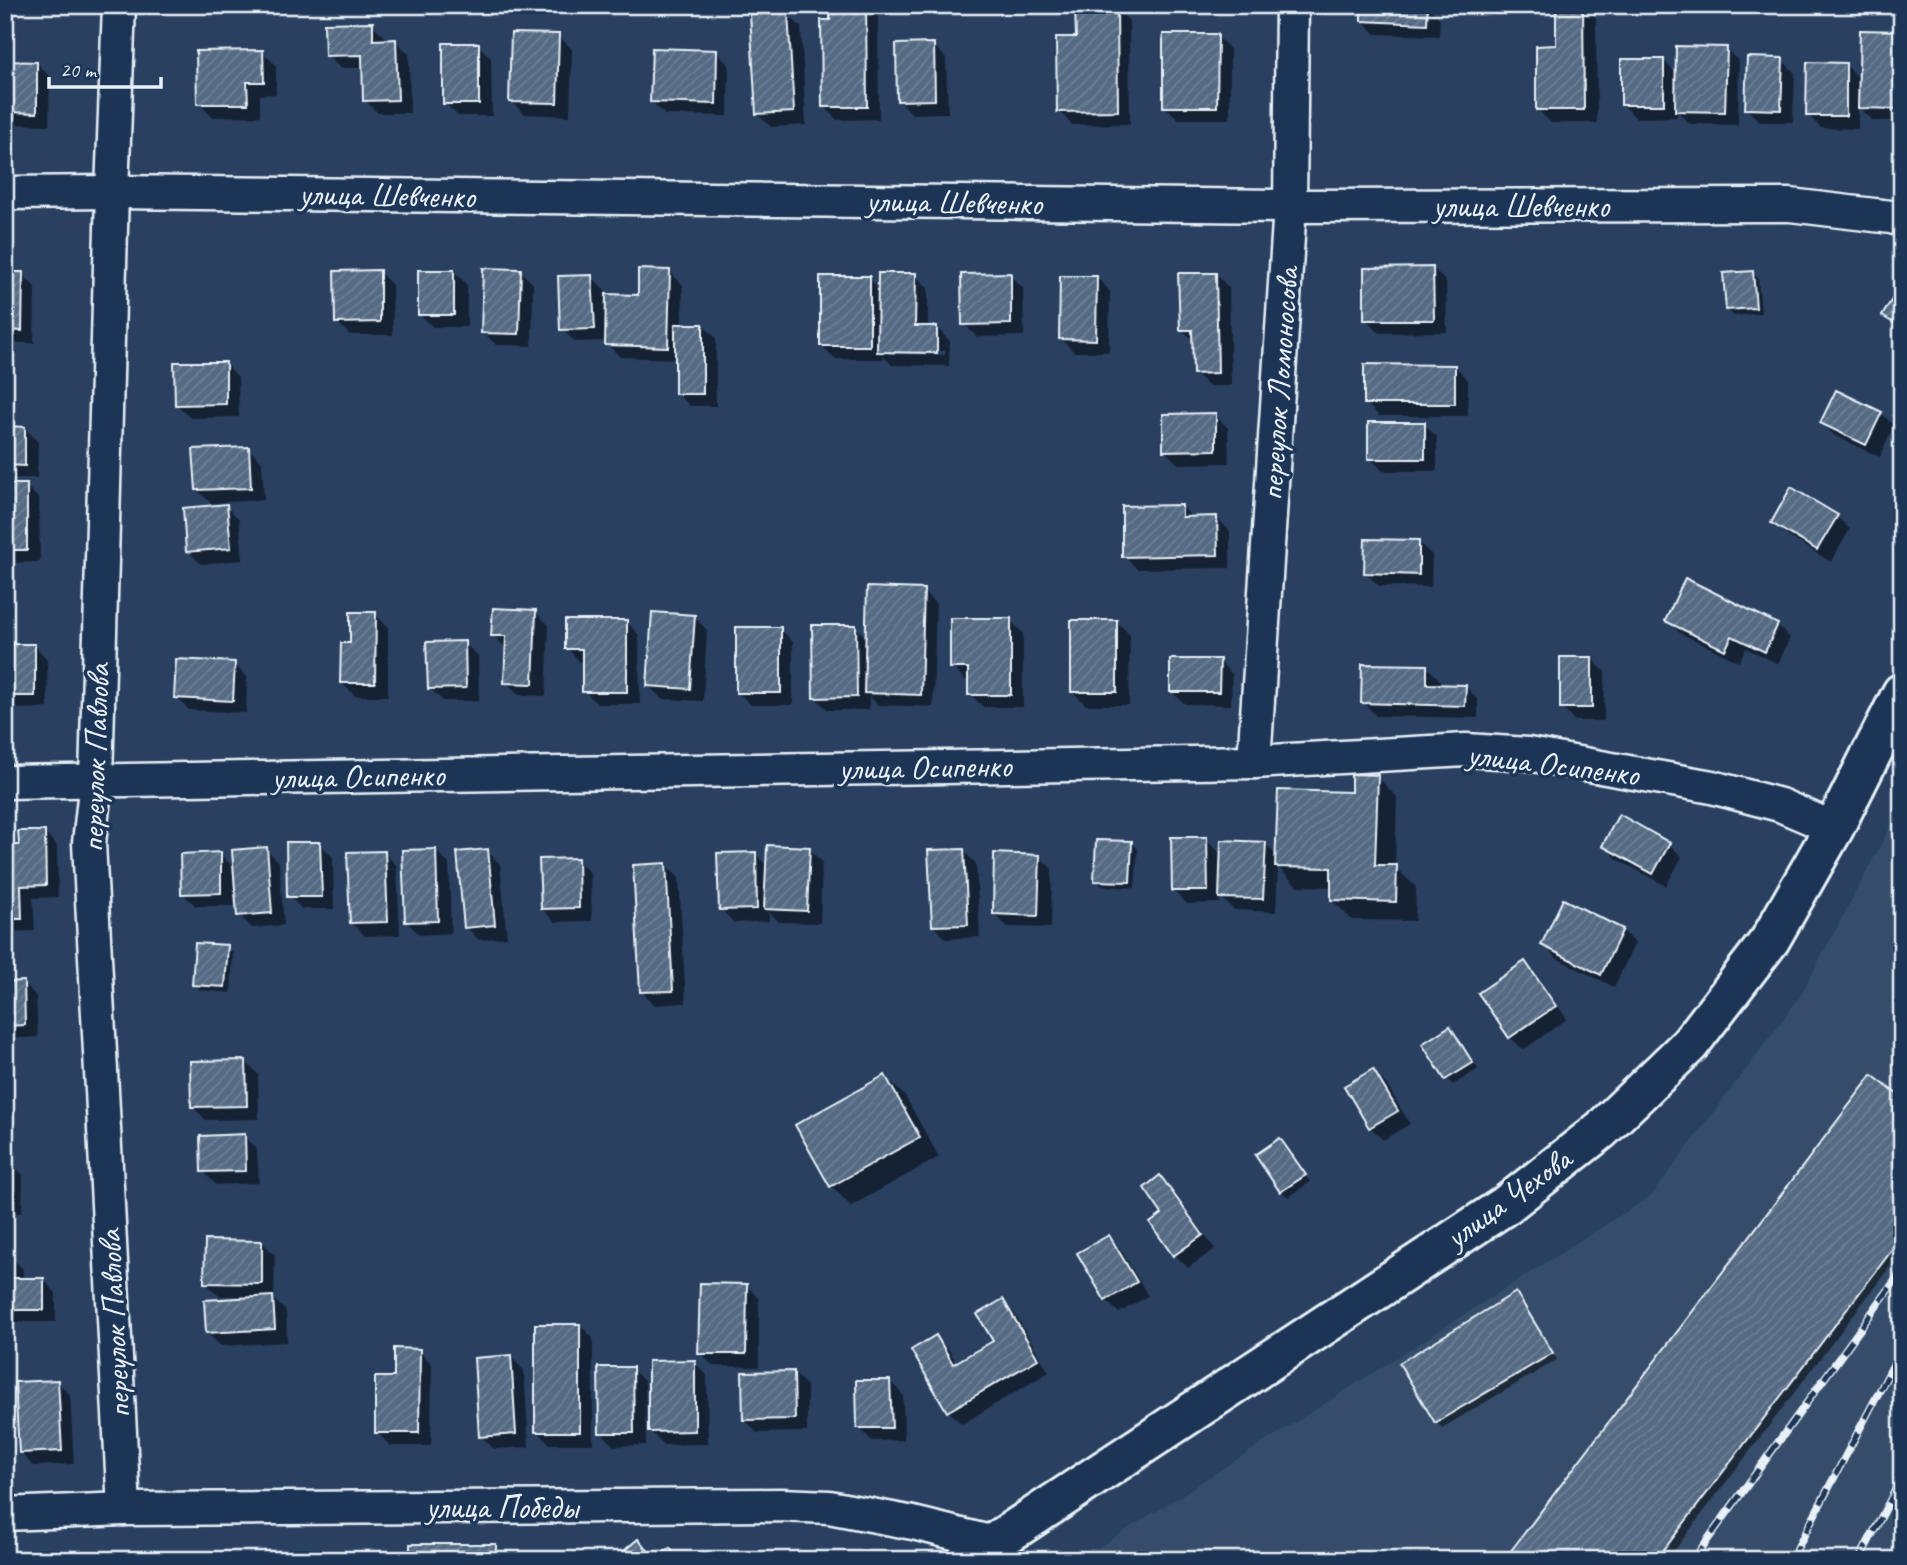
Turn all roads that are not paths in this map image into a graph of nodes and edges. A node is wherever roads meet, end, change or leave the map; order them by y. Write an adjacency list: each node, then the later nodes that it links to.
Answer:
1 (118, 5): 3 (street, переулок Павлова)
2 (1292, 5): 5 (street, переулок Ломоносова)
3 (111, 192): 4 (street, улица Шевченко); 5 (street, улица Шевченко); 9 (street, переулок Павлова)
4 (5, 193)
5 (1290, 206): 6 (street, улица Шевченко); 8 (street, переулок Ломоносова)
6 (1902, 220)
7 (1902, 693): 11 (main road, улица Чехова)
8 (1254, 762): 9 (street, улица Осипенко); 11 (street, улица Осипенко)
9 (96, 780): 10 (street, улица Осипенко); 12 (street, переулок Павлова)
10 (5, 782)
11 (1834, 828): 14 (main road, улица Чехова)
12 (124, 1509): 13 (street, улица Победы); 14 (street, улица Победы)
13 (5, 1514)
14 (981, 1551)

